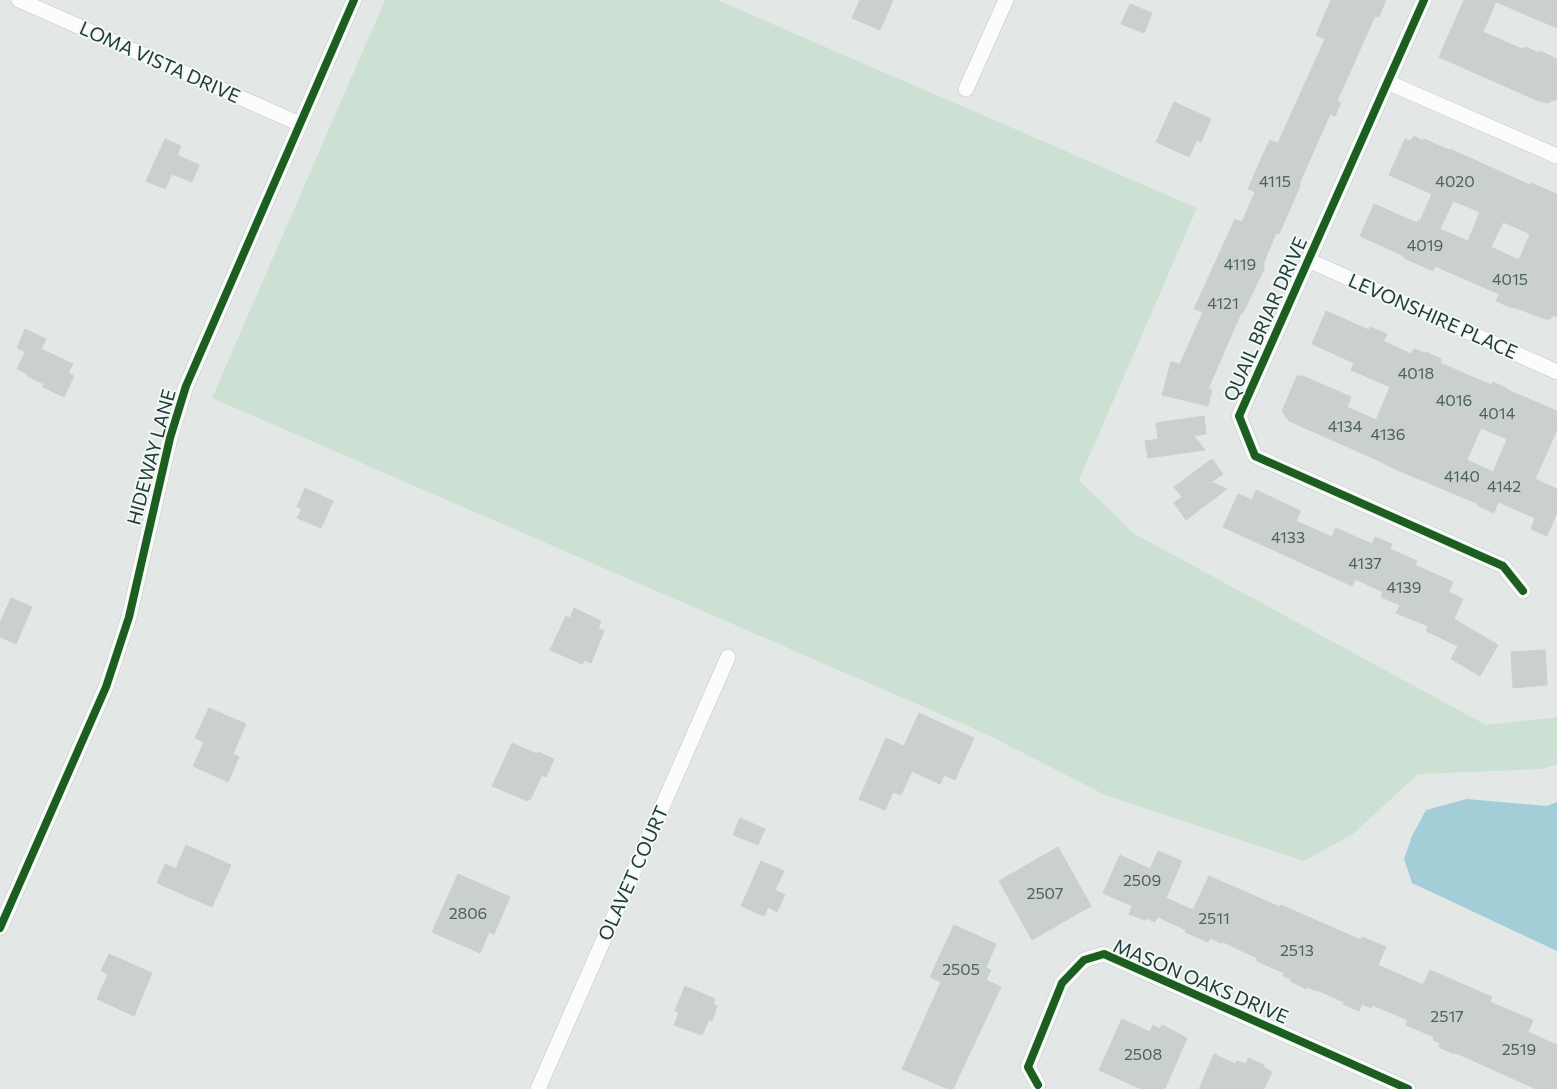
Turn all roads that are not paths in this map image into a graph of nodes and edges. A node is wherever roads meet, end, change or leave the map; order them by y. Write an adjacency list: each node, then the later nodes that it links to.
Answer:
1 (20, 0): 7 (street, LOMA VISTA DRIVE)
2 (354, 0): 7 (street, HIDEWAY LANE)
3 (1006, 0): 6 (street)
4 (1424, 0): 5 (street, QUAIL BRIAR DRIVE)
5 (1387, 82): 8 (street); 9 (street, QUAIL BRIAR DRIVE)
6 (966, 89)
7 (300, 124): 13 (street, HIDEWAY LANE)
8 (1557, 156)
9 (1308, 260): 10 (street, LEVONSHIRE PLACE); 11 (street, QUAIL BRIAR DRIVE)
10 (1557, 372)
11 (1523, 591)
12 (728, 657): 15 (street, OLAVET COURT)
13 (0, 928)
14 (1038, 1085): 16 (street, MASON OAKS DRIVE)
15 (538, 1089)
16 (1408, 1089)

